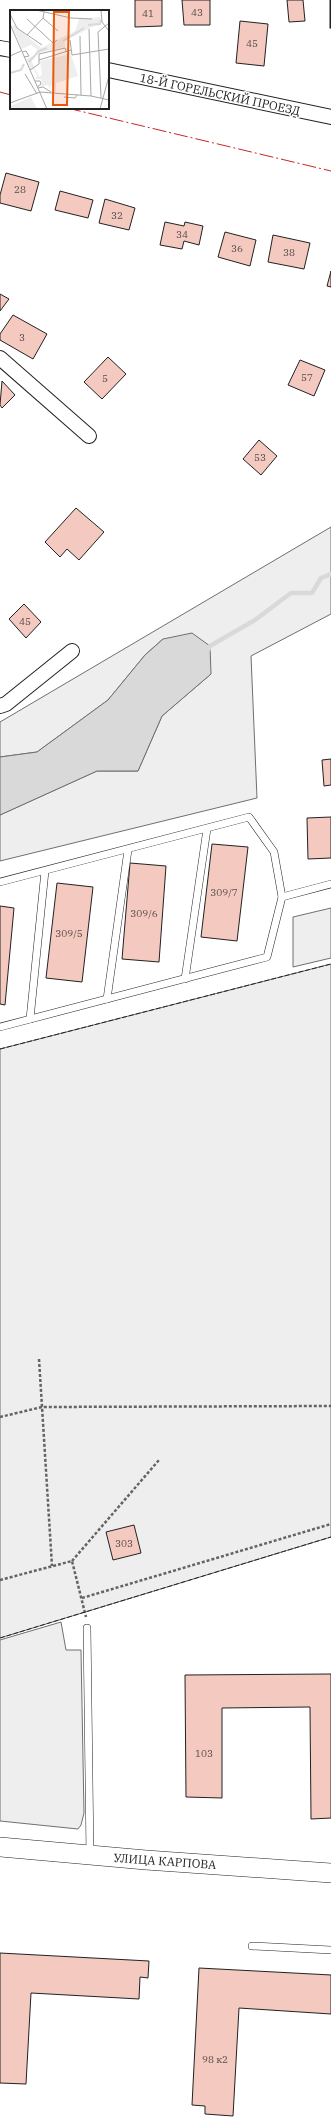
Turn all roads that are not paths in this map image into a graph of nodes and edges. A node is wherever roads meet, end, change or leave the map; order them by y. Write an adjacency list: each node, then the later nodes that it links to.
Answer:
1 (0, 48): 2 (street)
2 (10, 50)
3 (109, 70): 4 (street, 18-Й ГОРЕЛЬСКИЙ ПРОЕЗД)
4 (331, 117)
5 (0, 358): 6 (street)
6 (89, 436)
7 (72, 651): 8 (street)
8 (0, 706)
9 (206, 829): 10 (lane); 14 (lane); 15 (lane)
10 (128, 850): 11 (lane); 16 (lane)
11 (45, 871): 12 (lane); 17 (lane)
12 (0, 882)
13 (331, 884): 14 (lane)
14 (282, 898): 15 (lane)
15 (185, 979): 16 (lane)
16 (107, 999): 17 (lane)
17 (30, 1020): 18 (lane)
18 (0, 1027)
19 (87, 1628): 21 (lane)
20 (0, 1847): 21 (main road, УЛИЦА КАРПОВА)
21 (90, 1855): 22 (main road, УЛИЦА КАРПОВА)
22 (331, 1873)
23 (252, 1946): 24 (lane)
24 (331, 1950)

